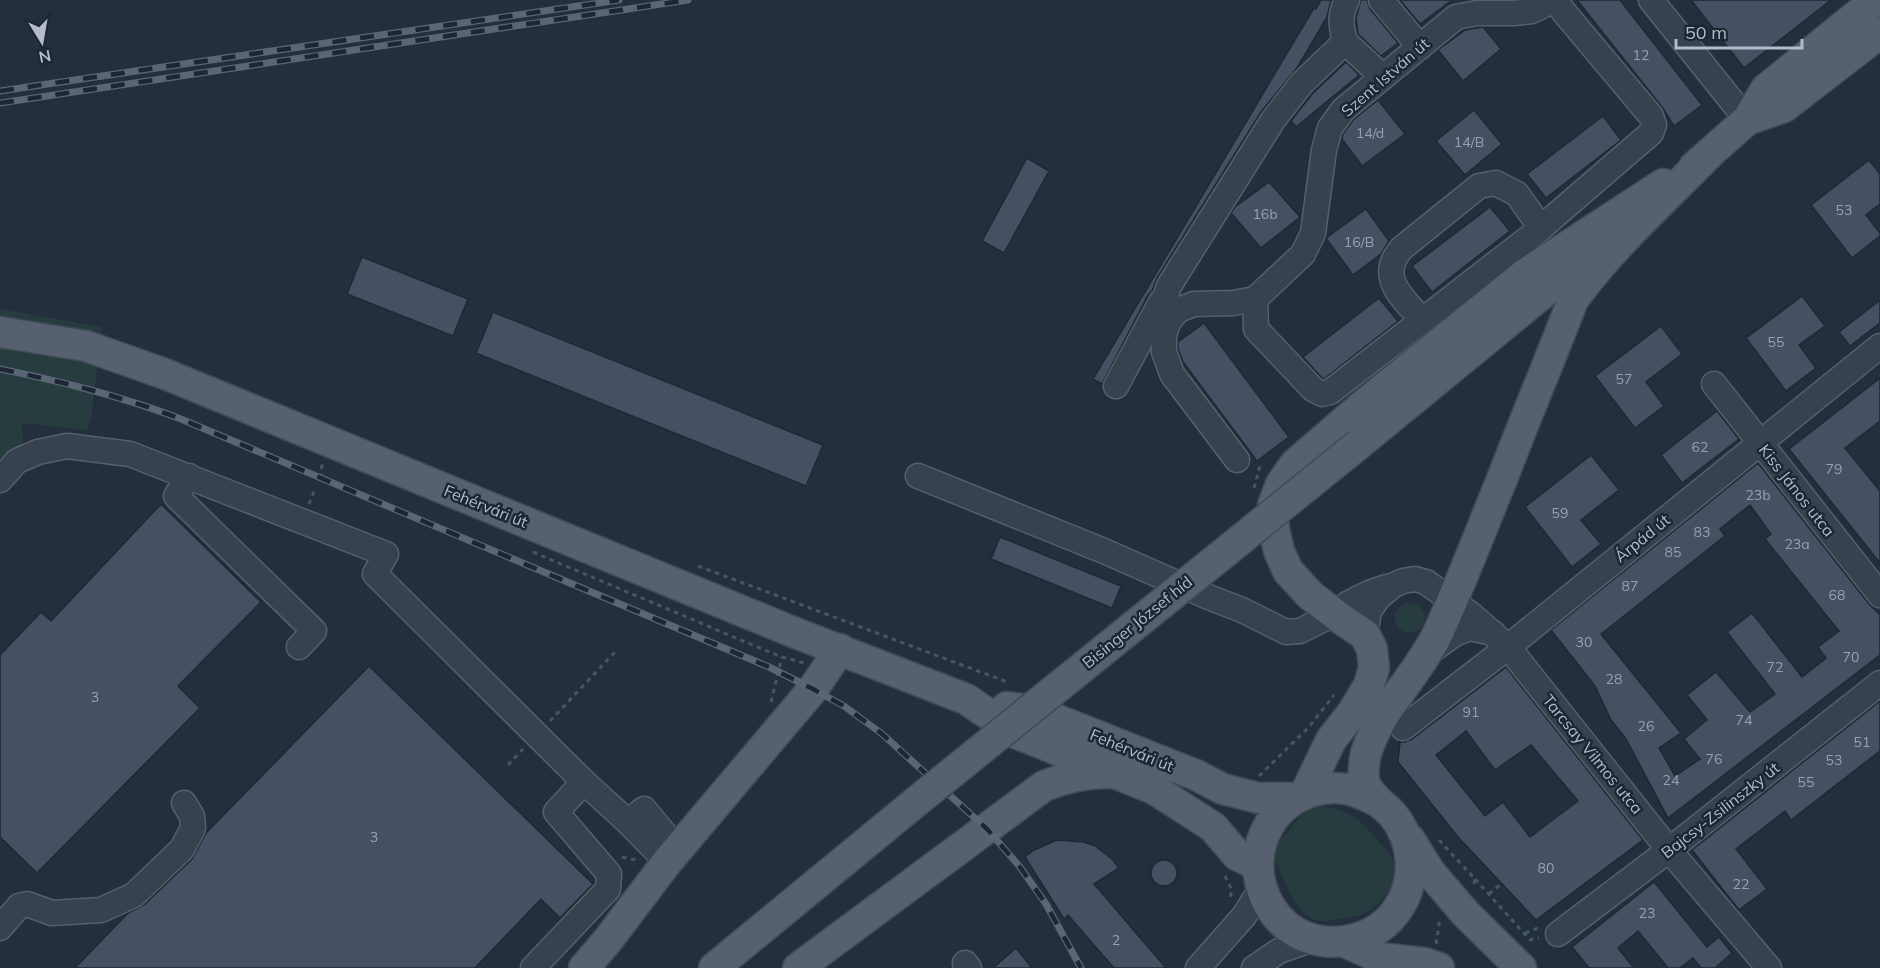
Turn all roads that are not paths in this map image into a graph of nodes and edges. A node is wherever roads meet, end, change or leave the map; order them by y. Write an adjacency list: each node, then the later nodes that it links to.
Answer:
1 (1347, 0): 10 (street)
2 (1382, 0): 11 (street)
3 (1555, 0): 6 (street, Szent István út); 15 (street, Szent István út)
4 (1651, 0): 13 (street)
5 (1877, 0): 8 (main road)
6 (1509, 7): 7 (street, Szent István út)
7 (1450, 8): 11 (street, Szent István út)
8 (1860, 10): 13 (main road)
9 (1880, 33): 13 (main road)
10 (1345, 42): 12 (street); 16 (street)
11 (1420, 47): 12 (street, Szent István út)
12 (1383, 77): 17 (street, Szent István út)
13 (1747, 120): 14 (main road)
14 (1708, 155): 31 (main road); 32 (main road); 57 (main road, Bisinger József híd, bridge)
15 (1541, 228): 18 (street, Szent István út); 18 (street)
16 (1169, 286): 20 (street); 23 (street)
17 (1255, 299): 18 (street, Szent István út); 20 (street)
18 (1422, 320)
19 (0, 332): 36 (main road, Fehérvári út)
20 (1164, 334): 25 (street)
21 (1880, 346): 24 (street, Árpád út)
22 (1714, 384): 24 (street, Kiss János utca)
23 (1116, 386)
24 (1760, 442): 30 (street, Kiss János utca); 34 (street, Árpád út)
25 (1237, 460)
26 (918, 476): 32 (street, Tarcsay Vilmos utca)
27 (189, 477): 28 (street); 35 (street); 42 (street)
28 (0, 480)
29 (1392, 585): 31 (street, Tarcsay Vilmos utca); 32 (street, Tarcsay Vilmos utca); 33 (street)
30 (1880, 595)
31 (1453, 600): 34 (street, Tarcsay Vilmos utca); 37 (main road)
32 (1334, 614): 33 (main road)
33 (1365, 635): 43 (main road)
34 (1500, 640): 37 (street); 40 (street, Árpád út); 47 (street, Tarcsay Vilmos utca)
35 (299, 647)
36 (840, 649): 39 (main road, Fehérvári út); 48 (main road)
37 (1428, 653): 44 (main road)
38 (1880, 683): 47 (street, Bajcsy-Zsilinszky út)
39 (966, 699): 41 (main road, Fehérvári út); 43 (main road, Fehérvári út)
40 (1403, 728)
41 (1112, 773): 49 (main road, Fehérvári út); 58 (main road)
42 (584, 782): 48 (street); 55 (street)
43 (1301, 796): 44 (main road); 49 (main road)
44 (1378, 802): 46 (main road)
45 (184, 803): 50 (street)
46 (1401, 827): 53 (main road); 61 (main road)
47 (1669, 850): 51 (street, Bajcsy-Zsilinszky út); 62 (street, Tarcsay Vilmos utca)
48 (673, 856): 56 (main road)
49 (1259, 877): 52 (main road); 59 (street)
50 (0, 928)
51 (1550, 931)
52 (1313, 939): 53 (main road); 60 (street)
53 (1345, 942): 54 (main road)
54 (1437, 959)
55 (533, 968)
56 (584, 968)
57 (714, 968)
58 (798, 968)
59 (1198, 968)
60 (1254, 968)
61 (1521, 968)
62 (1769, 968)

